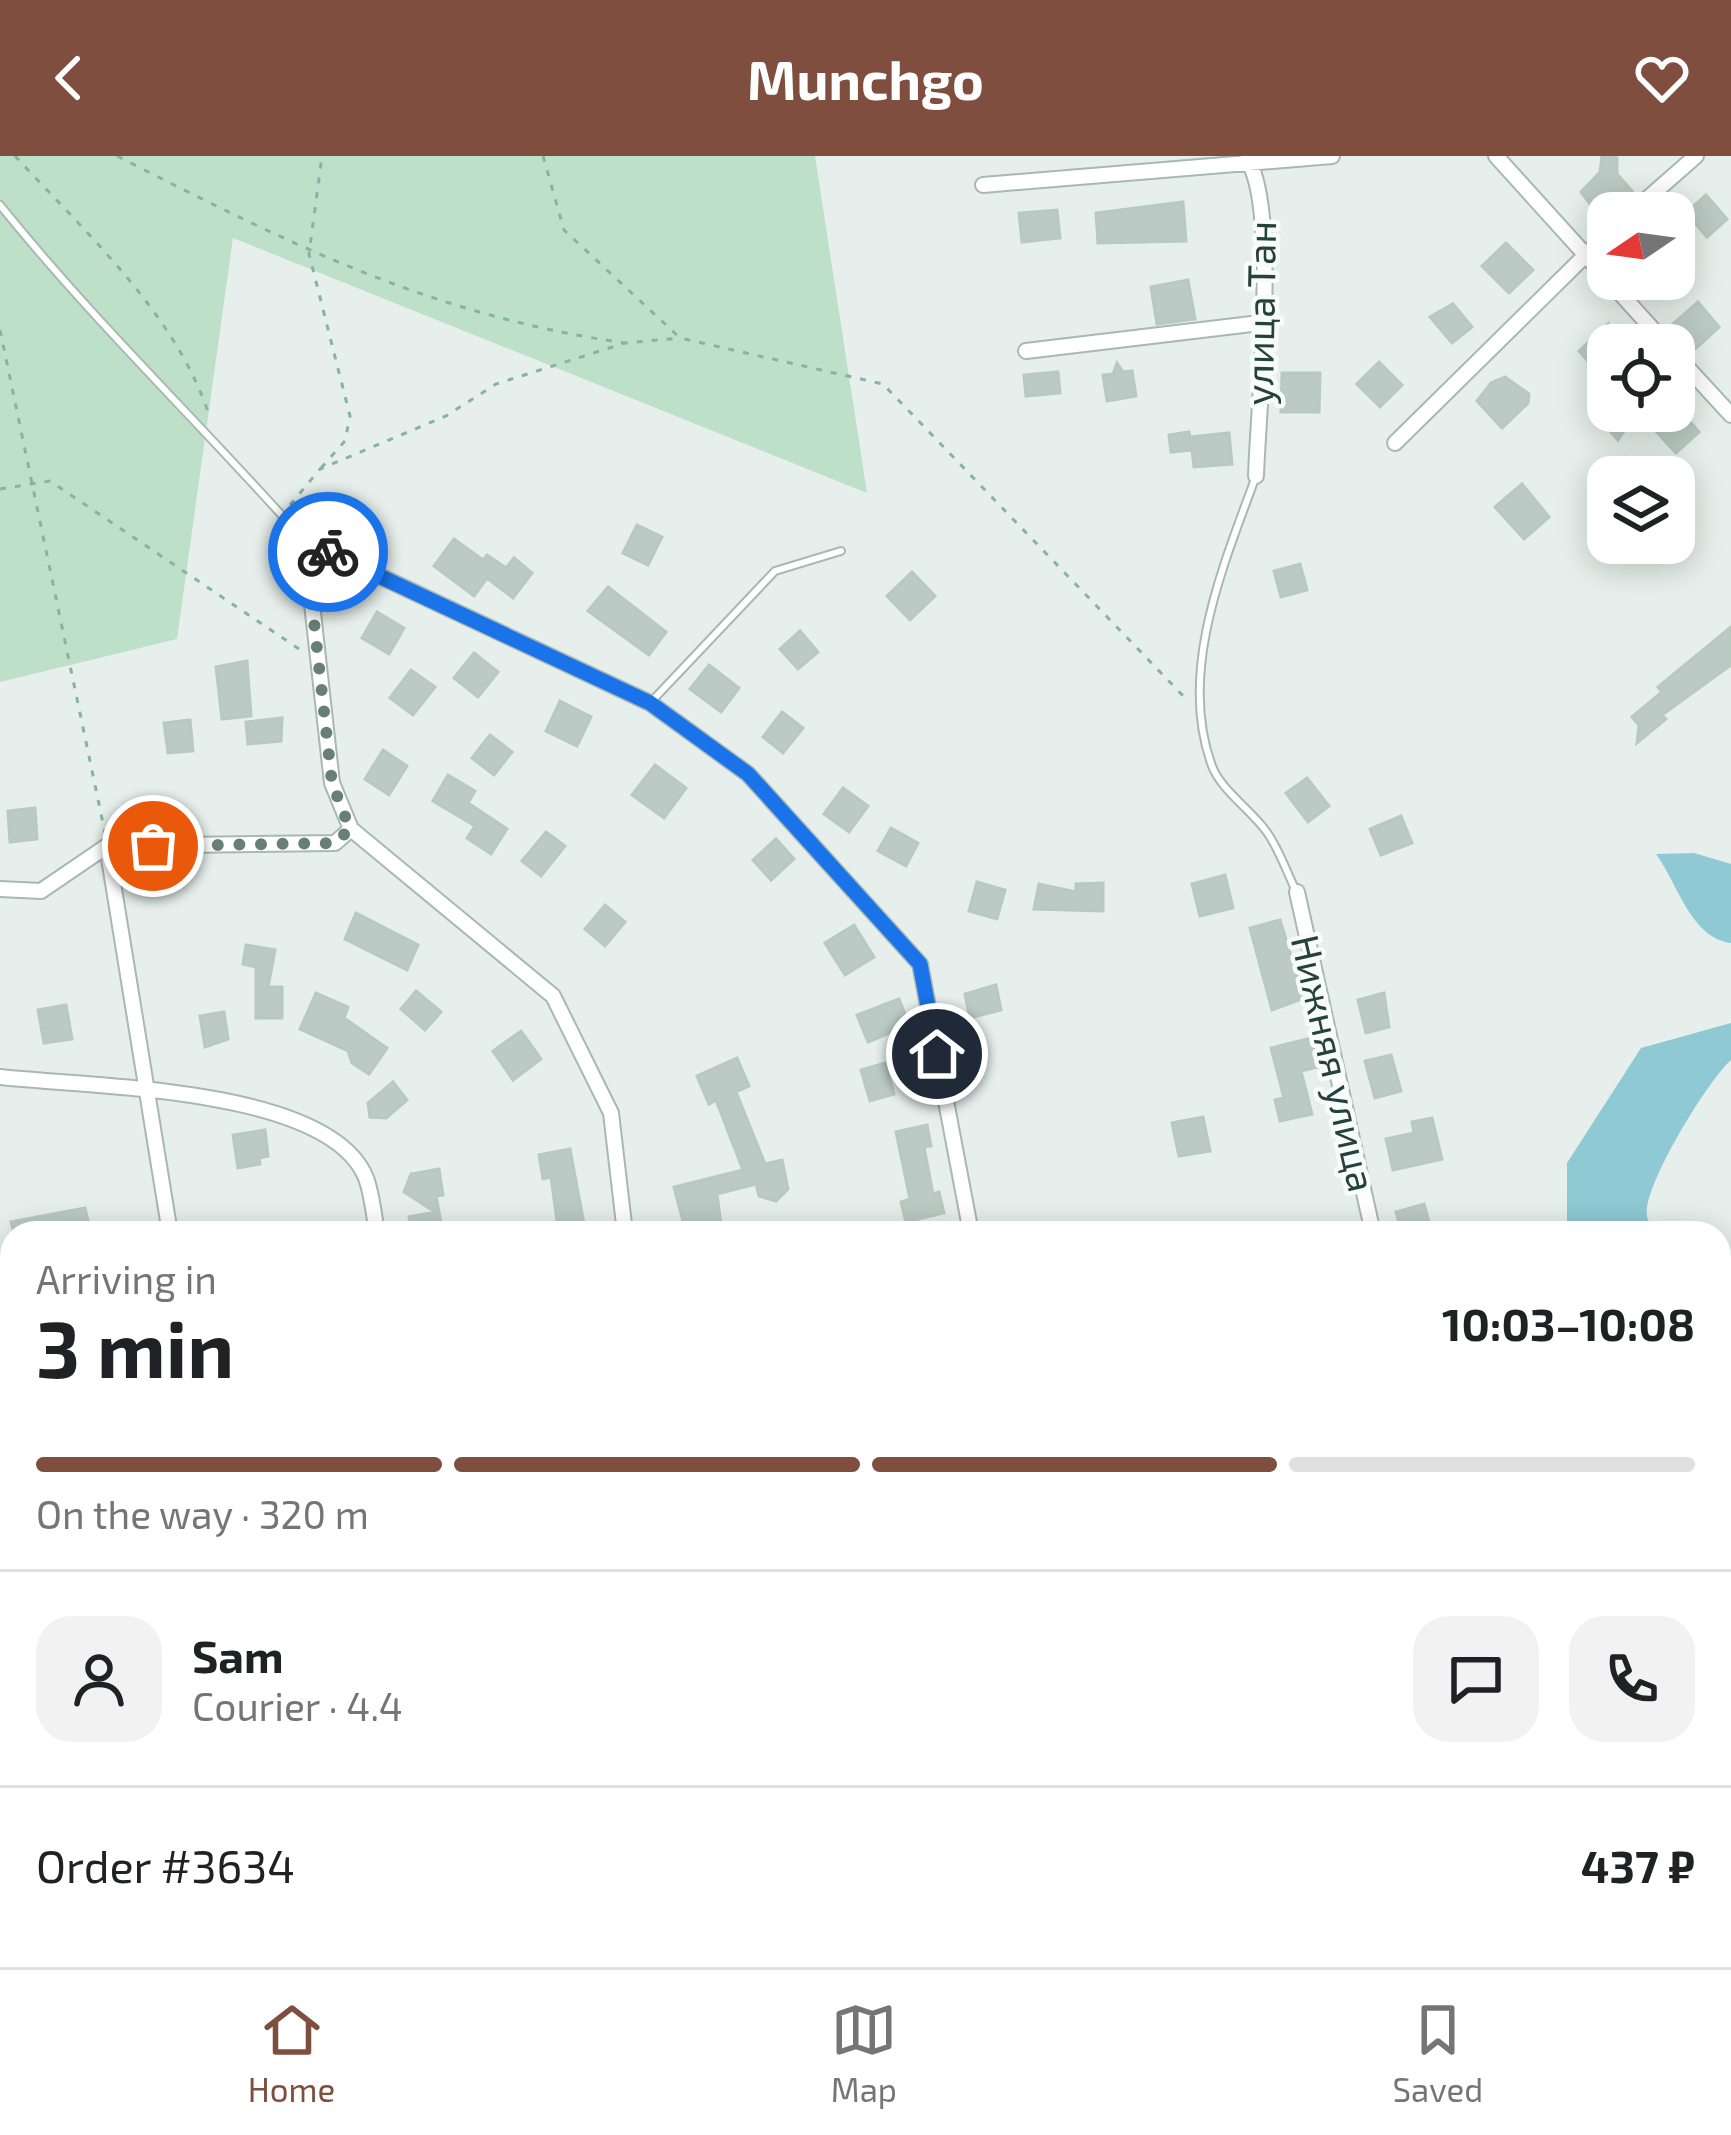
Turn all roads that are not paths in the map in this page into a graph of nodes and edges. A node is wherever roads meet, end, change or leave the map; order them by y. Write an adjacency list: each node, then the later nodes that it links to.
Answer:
1 (1332, 156): 4 (street)
2 (1496, 156): 9 (street)
3 (1696, 156): 6 (street)
4 (1247, 159): 5 (street); 10 (street, улица Тан)
5 (983, 185)
6 (1655, 192)
7 (0, 206): 17 (lane)
8 (1587, 251): 9 (street)
9 (1584, 254): 11 (street); 15 (street)
10 (1260, 323): 12 (street); 16 (street, улица Тан)
11 (1648, 324)
12 (1026, 351)
13 (1695, 375): 14 (street)
14 (1731, 415)
15 (1395, 443)
16 (1256, 476): 23 (lane)
17 (305, 541): 19 (street); 20 (street)
18 (841, 551): 19 (lane)
19 (650, 703): 29 (street)
20 (350, 829): 21 (street); 28 (street)
21 (107, 846): 22 (street); 25 (street)
22 (0, 889)
23 (1297, 892): 30 (street, Нижняя улица)
24 (0, 1077): 25 (street)
25 (149, 1093): 26 (street); 27 (street)
26 (168, 1221)
27 (374, 1221)
28 (624, 1221)
29 (969, 1221)
30 (1370, 1221)

